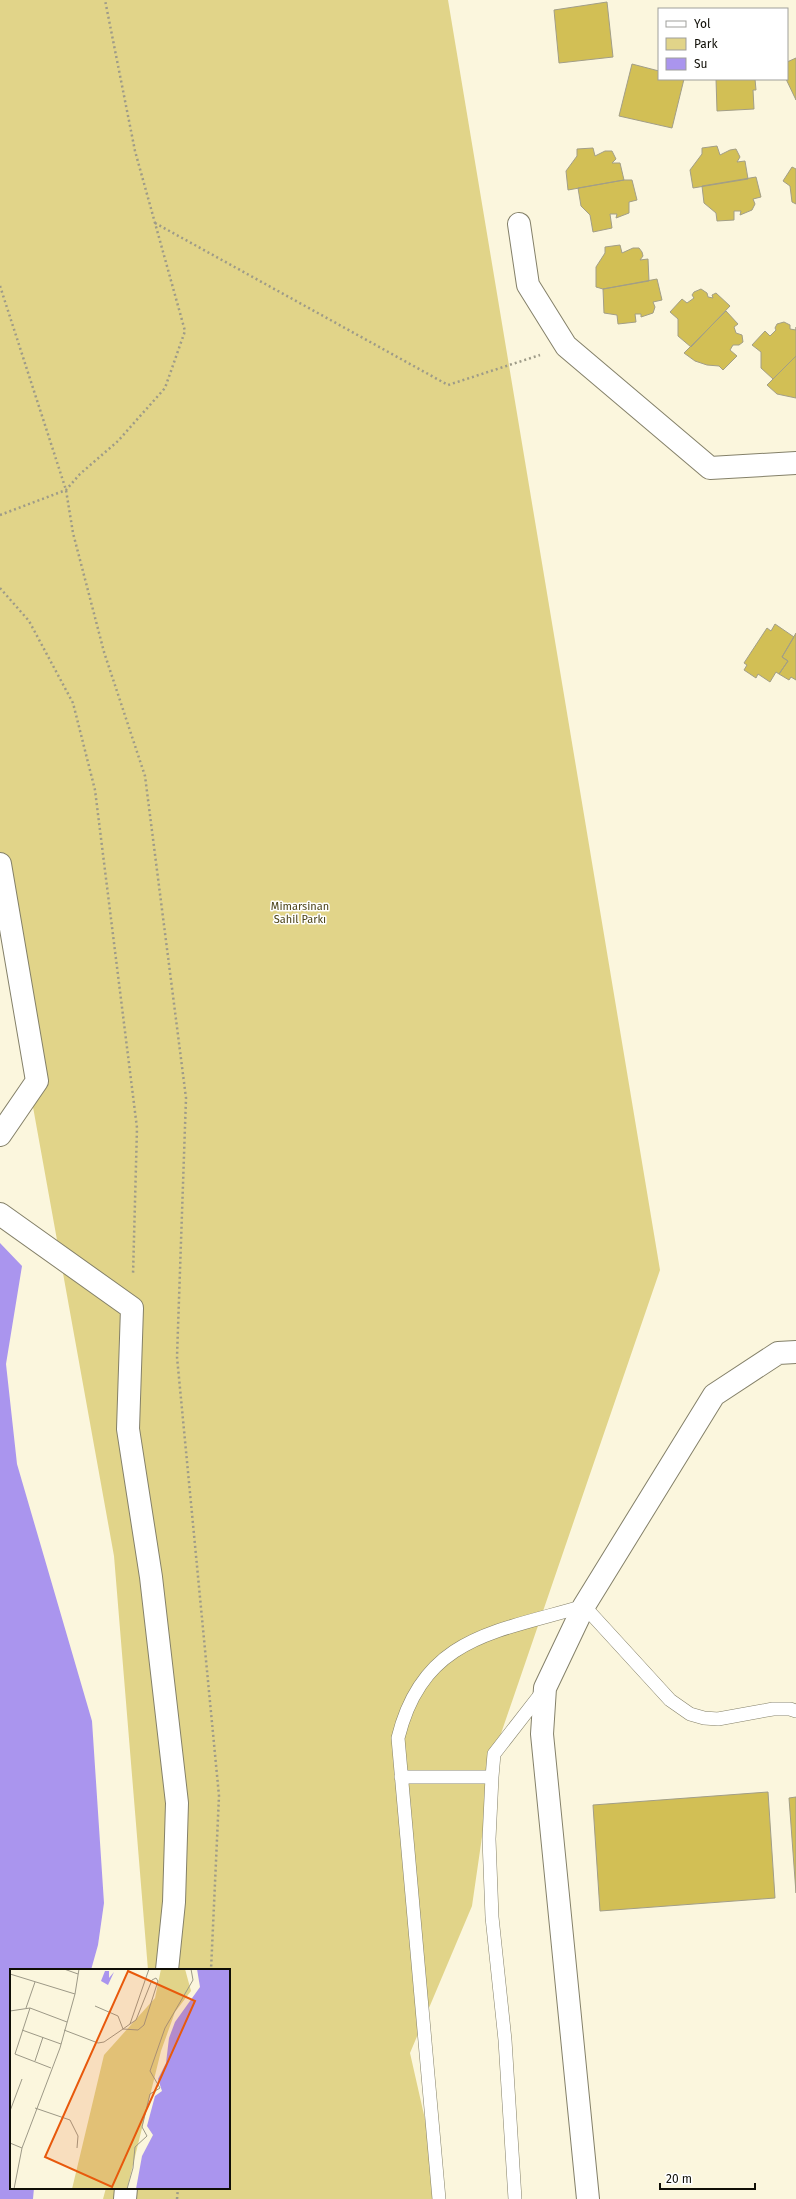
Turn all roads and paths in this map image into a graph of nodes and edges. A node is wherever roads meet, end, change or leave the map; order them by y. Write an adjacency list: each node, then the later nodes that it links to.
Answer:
1 (105, 0): 2 (path)
2 (155, 222): 5 (path); 7 (path)
3 (520, 224): 5 (street)
4 (0, 286): 7 (path)
5 (566, 346): 6 (street)
6 (796, 463)
7 (66, 490): 8 (path); 21 (path)
8 (0, 515)
9 (0, 588): 13 (path)
10 (0, 864): 11 (street)
11 (0, 1135)
12 (0, 1214): 13 (street)
13 (132, 1308): 20 (street)
14 (796, 1352): 15 (street)
15 (584, 1606): 16 (street); 17 (lane); 18 (lane)
16 (546, 1688): 19 (lane); 28 (street)
17 (796, 1711)
18 (401, 1777): 19 (lane); 26 (lane)
19 (492, 1777): 27 (lane)
20 (167, 1969)
21 (211, 1969)
22 (126, 2189): 24 (street)
23 (178, 2189): 25 (path)
24 (125, 2199)
25 (177, 2199)
26 (439, 2199)
27 (515, 2199)
28 (588, 2199)

